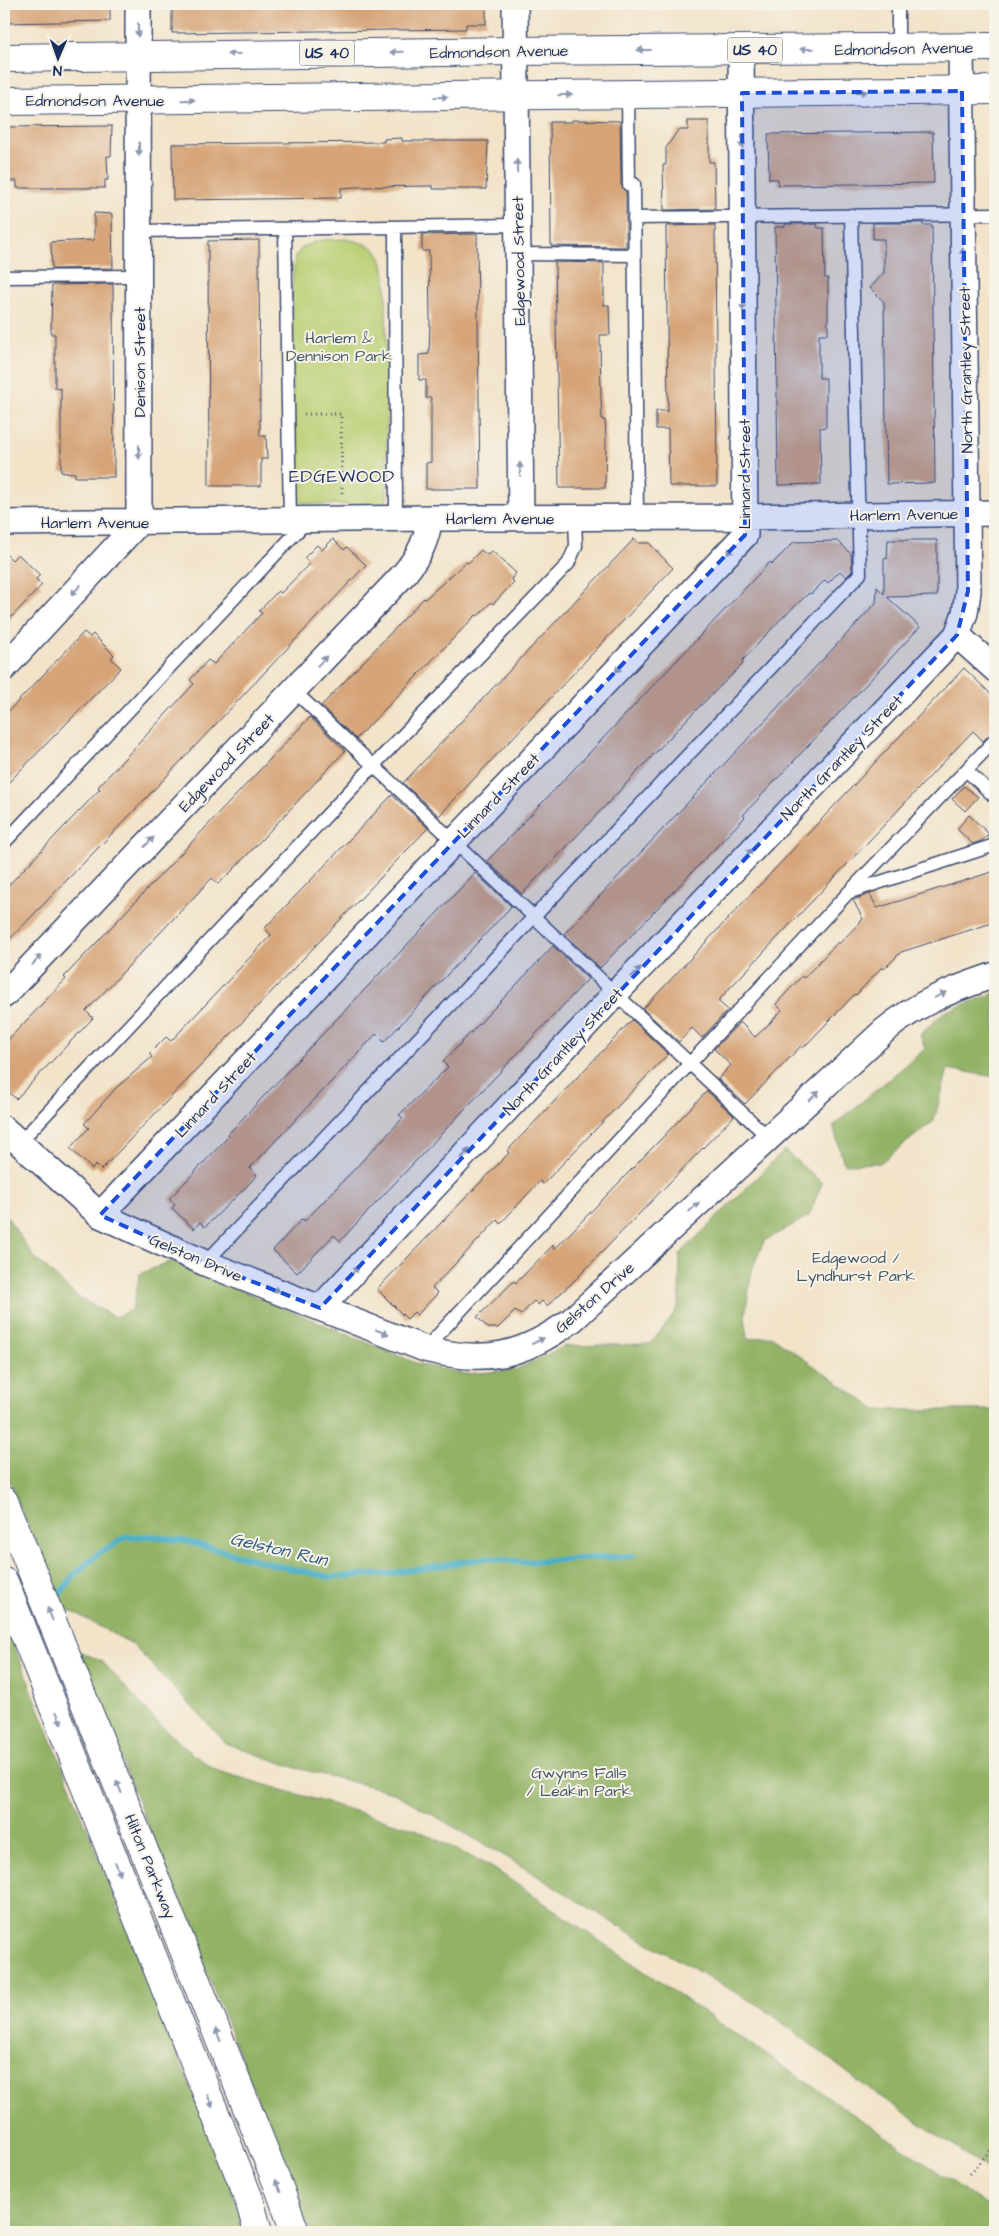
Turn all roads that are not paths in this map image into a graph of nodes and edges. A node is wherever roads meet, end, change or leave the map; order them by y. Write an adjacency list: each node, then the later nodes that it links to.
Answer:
1 (138, 4): 9 (street, Denison Street, one-way to 9)
2 (515, 4): 8 (street, Edgewood Street)
3 (898, 4): 5 (lane)
4 (995, 47): 6 (main road, Edmondson Avenue / US 40)
5 (898, 48): 6 (main road, Edmondson Avenue / US 40); 7 (main road, Edmondson Avenue / US 40, one-way to 7)
6 (961, 48): 12 (street, North Grantley Street)
7 (741, 50): 8 (main road, Edmondson Avenue / US 40, one-way to 8); 13 (street, Linnard Street)
8 (515, 51): 9 (main road, Edmondson Avenue / US 40, one-way to 9); 15 (street, Edgewood Street)
9 (138, 55): 10 (main road, Edmondson Avenue / US 40); 16 (street, Denison Street)
10 (4, 58)
11 (995, 90): 12 (main road, Edmondson Avenue)
12 (962, 91): 13 (main road, Edmondson Avenue, one-way to 12); 18 (street, North Grantley Street)
13 (742, 93): 14 (main road, Edmondson Avenue); 21 (street, Linnard Street, one-way to 21)
14 (628, 94): 15 (main road, Edmondson Avenue, one-way to 14); 22 (lane)
15 (516, 96): 16 (main road, Edmondson Avenue, one-way to 15); 23 (street, Edgewood Street, one-way to 15)
16 (139, 100): 17 (main road, Edmondson Avenue); 26 (street, Denison Street, one-way to 26)
17 (4, 101)
18 (962, 214): 19 (lane); 20 (lane); 32 (street, North Grantley Street, one-way to 18)
19 (995, 214)
20 (851, 215): 21 (lane); 33 (lane)
21 (743, 217): 22 (lane); 36 (street, Linnard Street, one-way to 36)
22 (634, 218): 28 (lane)
23 (518, 225): 24 (lane); 27 (street, Edgewood Street)
24 (395, 227): 25 (lane); 39 (lane)
25 (285, 229): 26 (lane); 40 (lane)
26 (139, 231): 29 (street, Denison Street)
27 (518, 254): 28 (lane); 34 (street, Edgewood Street, one-way to 27)
28 (634, 255): 35 (lane)
29 (139, 276): 30 (lane); 41 (street, Denison Street, one-way to 41)
30 (4, 277)
31 (995, 513): 32 (street, Harlem Avenue)
32 (967, 514): 33 (street, Harlem Avenue); 43 (street, North Grantley Street)
33 (858, 515): 36 (street, Harlem Avenue); 55 (lane)
34 (521, 517): 37 (street, Harlem Avenue); 38 (street, Harlem Avenue)
35 (637, 517): 36 (street, Harlem Avenue); 38 (street, Harlem Avenue)
36 (745, 517): 51 (street, Linnard Street, one-way to 51)
37 (430, 518): 39 (street, Harlem Avenue); 46 (street, Edgewood Street, one-way to 37)
38 (574, 518): 48 (lane)
39 (396, 519): 40 (street, Harlem Avenue)
40 (298, 520): 41 (street, Harlem Avenue); 52 (lane)
41 (139, 522): 42 (street, Harlem Avenue); 44 (street, one-way to 44)
42 (4, 523)
43 (956, 635): 45 (street); 57 (street, North Grantley Street, one-way to 43)
44 (4, 668)
45 (995, 669)
46 (294, 690): 48 (lane, Linnard Street); 58 (street, Edgewood Street, one-way to 46)
47 (995, 740): 49 (lane)
48 (374, 765): 51 (lane, Linnard Street); 60 (lane)
49 (967, 771): 50 (lane); 54 (lane)
50 (995, 797)
51 (454, 842): 55 (lane, Linnard Street); 62 (street, Linnard Street)
52 (4, 843)
53 (995, 845): 54 (lane)
54 (848, 893): 59 (lane)
55 (535, 918): 57 (lane, Linnard Street); 63 (lane)
56 (995, 975): 61 (street, Gelston Drive, one-way to 56)
57 (615, 994): 59 (lane, Linnard Street); 64 (street, North Grantley Street, one-way to 57)
58 (4, 995)
59 (690, 1063): 61 (lane, Linnard Street); 65 (lane)
60 (11, 1136): 62 (street, Gelston Drive)
61 (769, 1138): 65 (street, Gelston Drive, one-way to 61)
62 (100, 1215): 63 (street, Gelston Drive)
63 (205, 1263): 64 (street, Gelston Drive, one-way to 64)
64 (320, 1308): 65 (street, Gelston Drive, one-way to 65)
65 (425, 1349)
66 (6, 1506): 69 (main road, Hilton Parkway, one-way to 66)
67 (4, 1582): 68 (main road, Hilton Parkway, one-way to 68)
68 (258, 2232)
69 (295, 2232)

